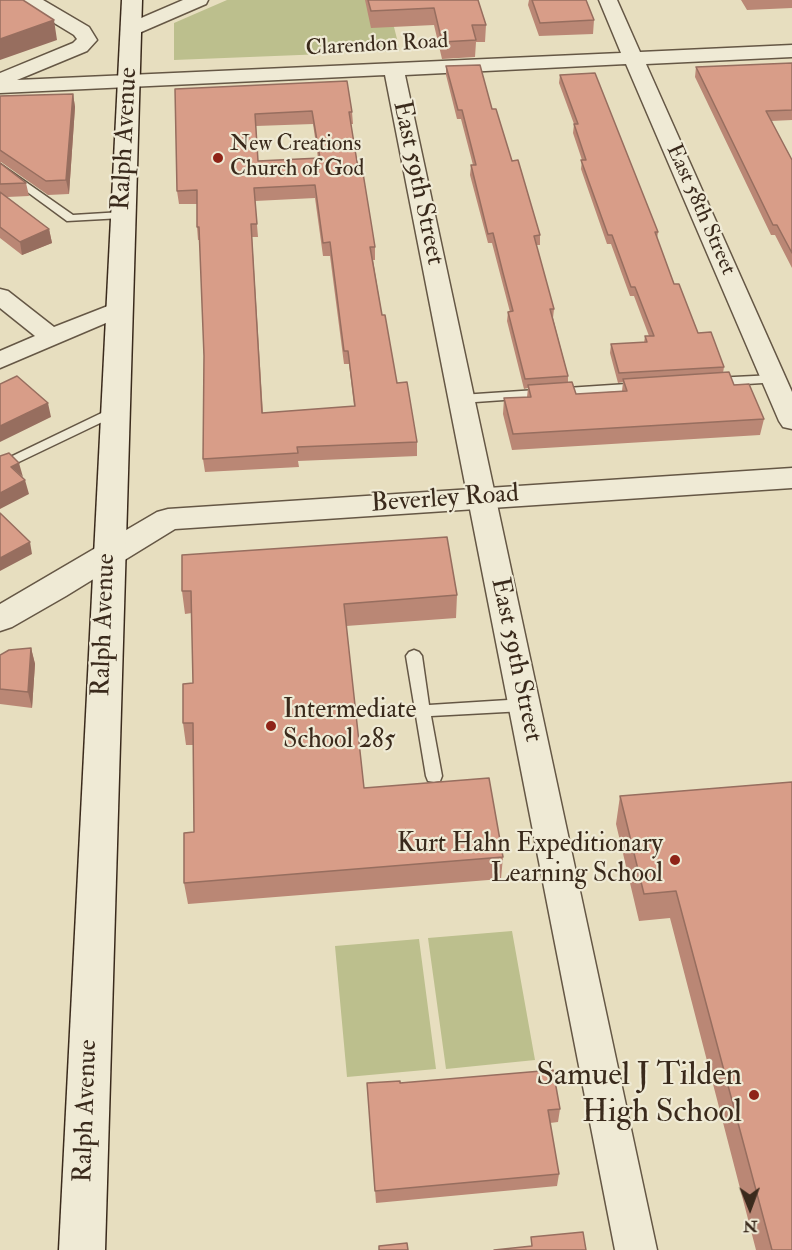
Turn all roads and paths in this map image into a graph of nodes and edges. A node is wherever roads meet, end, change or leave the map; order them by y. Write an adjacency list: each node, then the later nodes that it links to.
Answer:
1 (30, 0): 9 (street)
2 (132, 0): 5 (main road, Ralph Avenue)
3 (199, 0): 5 (street)
4 (608, 0): 7 (street, East 58th Street)
5 (132, 29): 10 (main road, Ralph Avenue)
6 (792, 51): 7 (street, Clarendon Road)
7 (634, 58): 8 (street, Clarendon Road); 18 (street, East 58th Street)
8 (394, 69): 10 (street, Clarendon Road); 21 (street, East 59th Street)
9 (0, 80)
10 (127, 81): 11 (street, Clarendon Road); 13 (main road, Ralph Avenue)
11 (0, 87)
12 (0, 167): 13 (lane)
13 (122, 215): 15 (main road, Ralph Avenue)
14 (0, 296): 16 (street)
15 (118, 309): 16 (street); 22 (main road, Ralph Avenue)
16 (51, 337): 17 (street)
17 (0, 360)
18 (774, 379): 19 (lane); 23 (street, East 58th Street)
19 (703, 383)
20 (656, 386): 21 (lane)
21 (461, 399): 26 (street, East 59th Street)
22 (114, 411): 24 (lane); 27 (main road, Ralph Avenue)
23 (792, 421)
24 (0, 467)
25 (792, 478): 26 (main road, Beverley Road)
26 (481, 498): 27 (main road, Beverley Road); 30 (street, East 59th Street)
27 (108, 555): 28 (main road, Beverley Road); 33 (main road, Ralph Avenue)
28 (0, 619)
29 (414, 656): 31 (lane)
30 (524, 705): 31 (lane); 34 (street, East 59th Street)
31 (422, 711): 32 (lane)
32 (434, 776)
33 (82, 1250)
34 (636, 1250)

